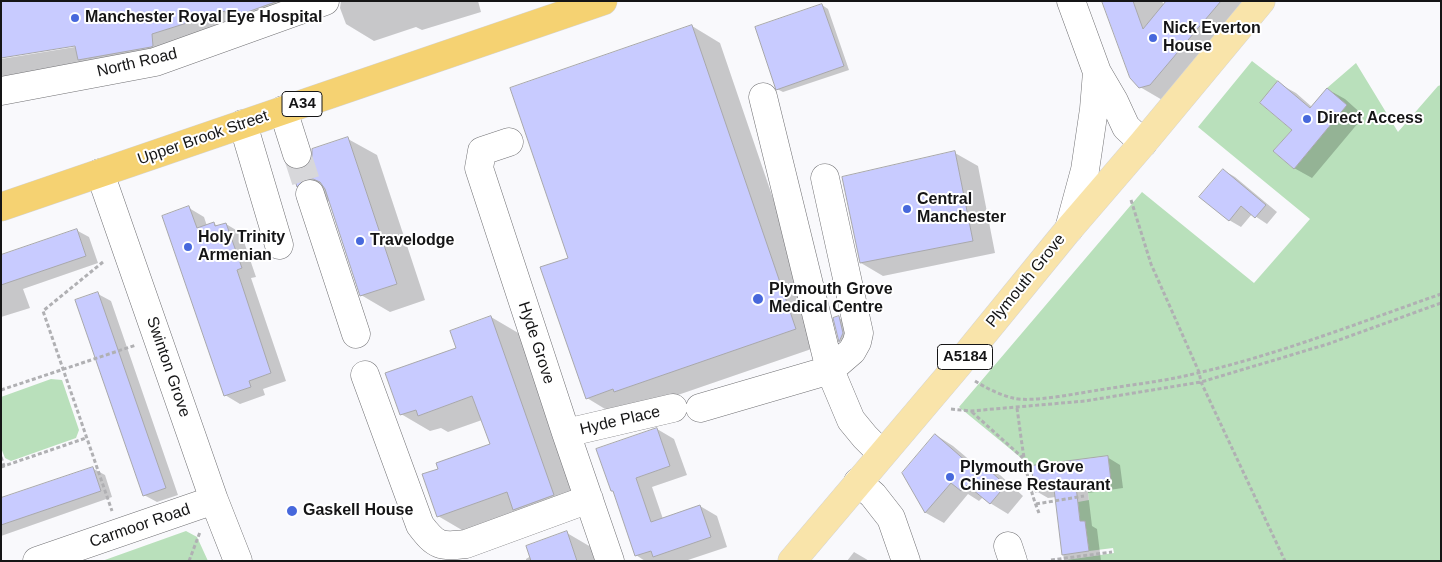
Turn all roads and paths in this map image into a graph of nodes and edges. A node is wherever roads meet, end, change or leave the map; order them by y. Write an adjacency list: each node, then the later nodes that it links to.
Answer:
1 (603, 1): 5 (highway, Upper Brook Street / A34)
2 (1071, 1): 6 (street)
3 (1261, 1): 12 (main road, Plymouth Grove / A5184)
4 (319, 2): 7 (street, North Road)
5 (566, 7): 9 (highway, Upper Brook Street / A34)
6 (1096, 72): 12 (street); 19 (street)
7 (1, 91)
8 (763, 97): 28 (street)
9 (283, 110): 10 (highway, Upper Brook Street / A34); 13 (street)
10 (243, 124): 14 (highway, Upper Brook Street / A34); 20 (street)
11 (508, 142): 38 (street, Hyde Grove)
12 (1143, 143): 19 (main road, Plymouth Grove / A5184)
13 (297, 154)
14 (100, 173): 18 (highway, Upper Brook Street / A34); 25 (street, Swinton Grove)
15 (825, 178): 28 (street)
16 (310, 194): 24 (street)
17 (1131, 200): 29 (path)
18 (1, 207)
19 (1069, 229): 26 (main road, Plymouth Grove / A5184)
20 (279, 245)
21 (102, 262): 27 (path)
22 (1441, 294): 29 (path)
23 (1441, 303): 31 (path)
24 (356, 334)
25 (158, 338): 27 (path); 47 (street, Swinton Grove)
26 (958, 365): 29 (path); 40 (main road, Plymouth Grove / A5184)
27 (62, 369): 32 (path); 39 (path)
28 (830, 370): 34 (street); 40 (street)
29 (1199, 372): 31 (path)
30 (366, 375): 46 (street)
31 (1201, 382): 36 (path); 60 (path)
32 (1, 390)
33 (673, 408): 38 (street, Hyde Place)
34 (700, 408)
35 (948, 408): 37 (path)
36 (1017, 408): 37 (path); 42 (path)
37 (971, 411): 42 (path)
38 (566, 433): 46 (street, Hyde Grove)
39 (86, 438): 43 (path); 51 (path)
40 (882, 453): 44 (main road, Plymouth Grove / A5184)
41 (1, 457): 43 (path)
42 (1024, 458): 48 (path)
43 (3, 467)
44 (858, 482): 58 (main road, Plymouth Grove / A5184); 59 (street)
45 (1084, 496): 48 (path)
46 (589, 499): 57 (street, Hyde Grove)
47 (214, 500): 51 (street, Carmoor Road); 56 (street, Swinton Grove)
48 (1036, 504): 49 (path)
49 (1039, 513)
50 (200, 531): 55 (path)
51 (119, 533): 54 (street, Carmoor Road)
52 (1112, 552): 53 (path)
53 (1051, 560)
54 (37, 561)
55 (189, 561)
56 (238, 561)
57 (610, 561)
58 (792, 561)
59 (906, 561)
60 (1285, 561)

